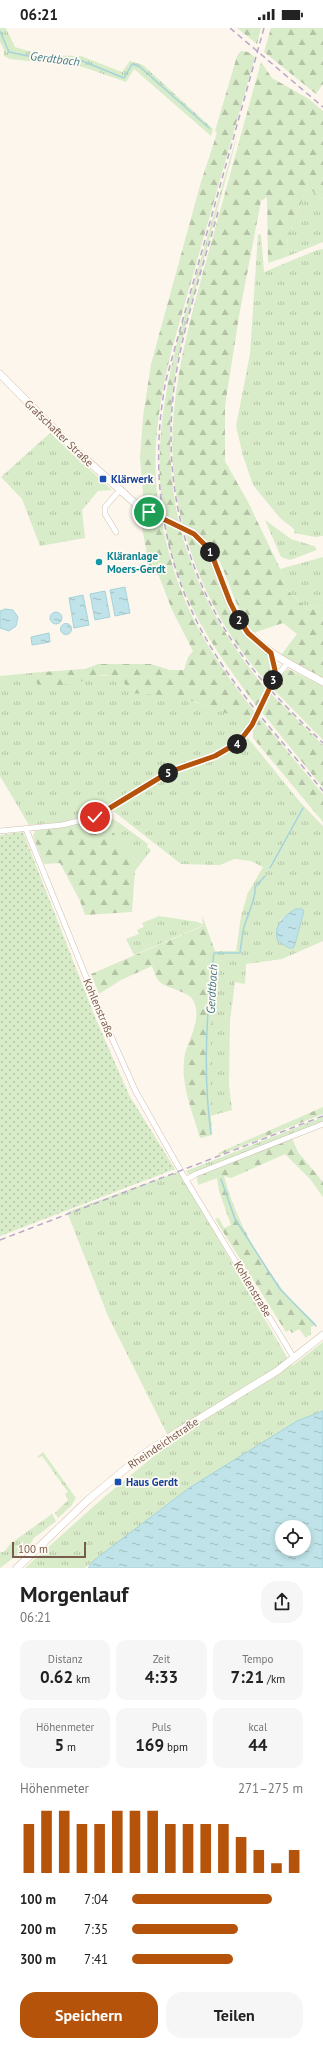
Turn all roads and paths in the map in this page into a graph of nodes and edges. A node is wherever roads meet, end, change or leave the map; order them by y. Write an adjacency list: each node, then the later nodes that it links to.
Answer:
1 (0, 374): 2 (main road, Grafschafter Straße)
2 (119, 491): 3 (street); 4 (main road, Grafschafter Straße)
3 (116, 532)
4 (271, 653): 5 (main road, Grafschafter Straße); 6 (street)
5 (287, 664): 6 (street); 7 (main road, Grafschafter Straße)
6 (274, 679): 8 (street)
7 (323, 682)
8 (26, 829): 9 (street); 11 (street, Kohlenstraße)
9 (0, 831)
10 (323, 1124): 11 (street)
11 (186, 1180): 13 (street, Kohlenstraße)
12 (323, 1335): 13 (main road, Rheindeichstraße)
13 (294, 1358): 14 (main road, Rheindeichstraße)
14 (17, 1568)

